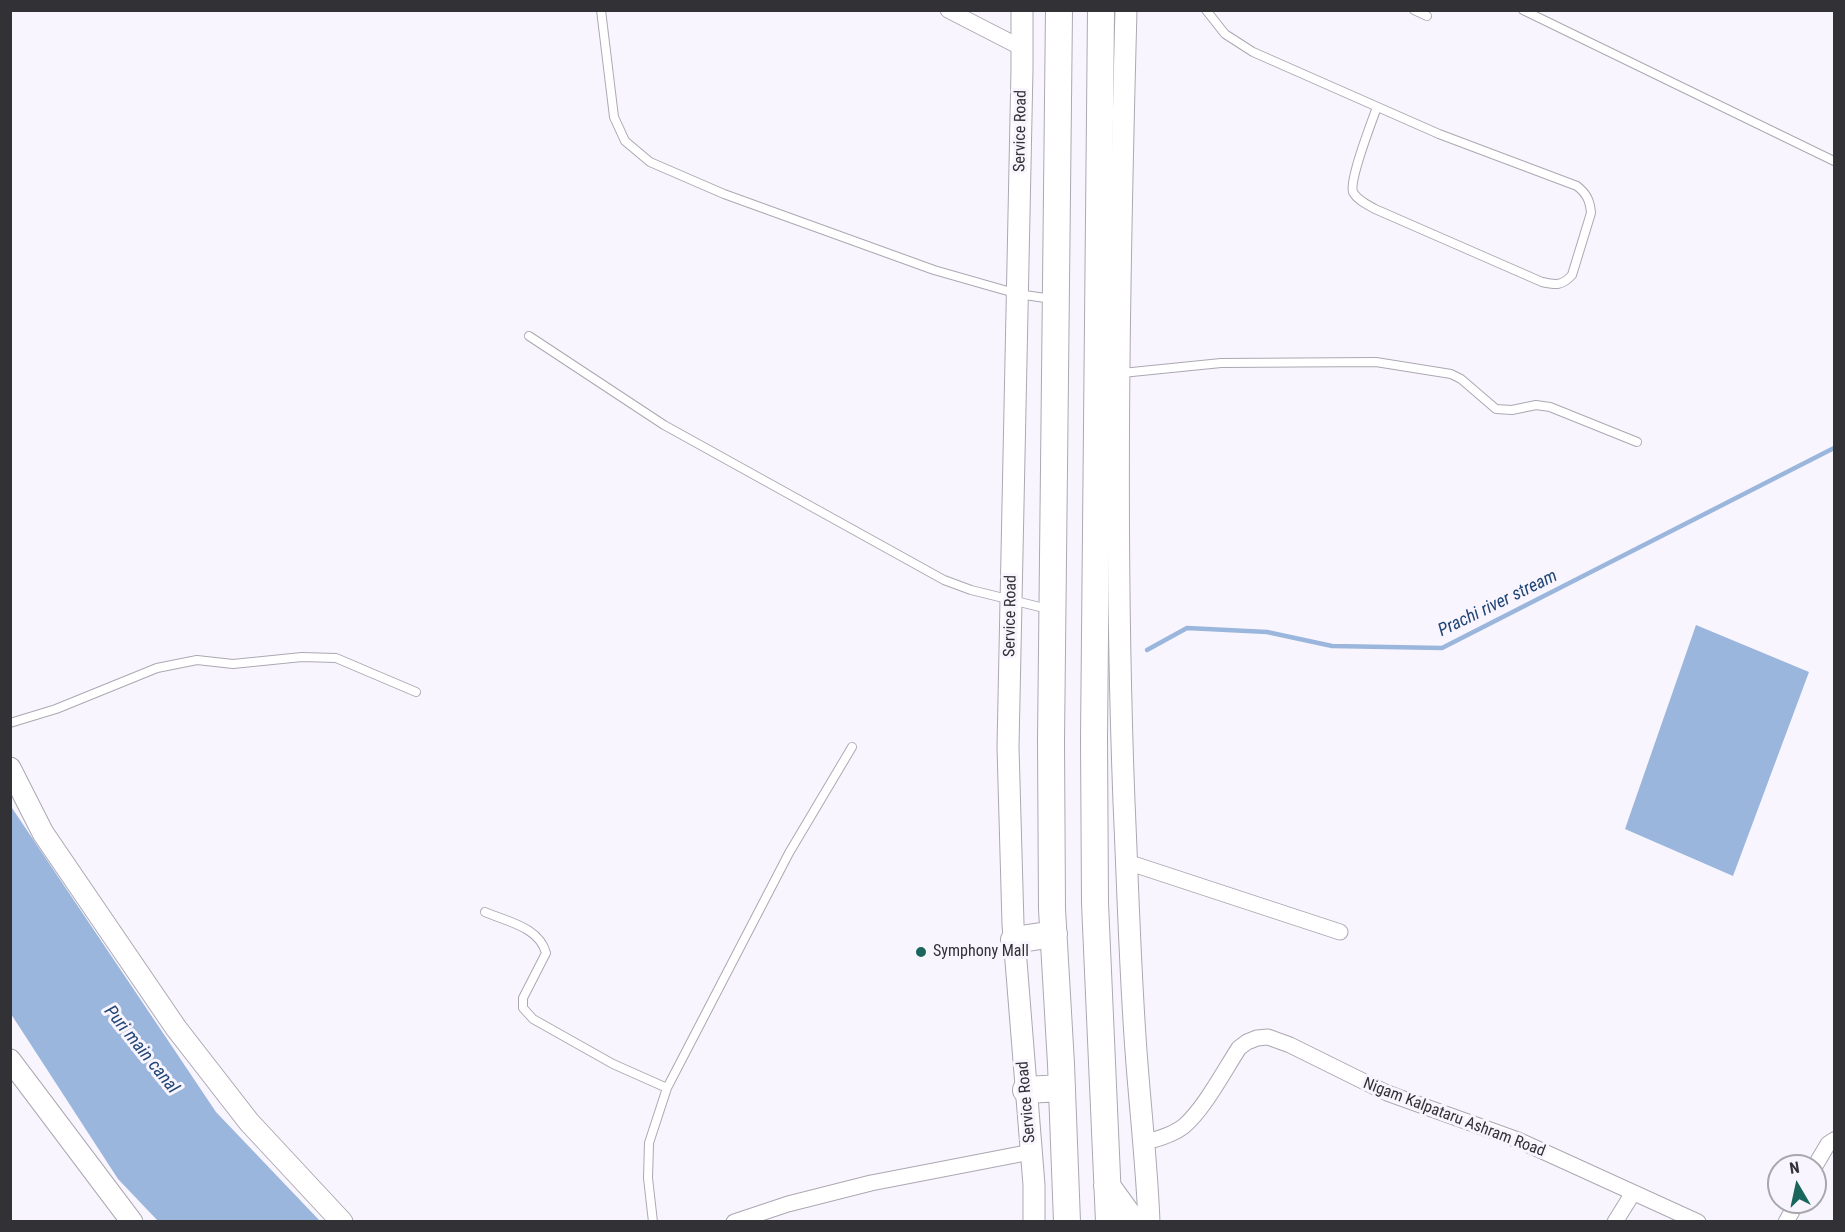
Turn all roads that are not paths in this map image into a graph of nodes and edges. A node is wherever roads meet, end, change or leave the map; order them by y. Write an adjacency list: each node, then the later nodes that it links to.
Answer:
1 (602, 10): 14 (lane)
2 (948, 10): 11 (street)
3 (1022, 10): 11 (street, Service Road)
4 (1059, 10): 15 (highway)
5 (1101, 10): 16 (highway)
6 (1126, 10): 16 (street)
7 (1206, 10): 12 (lane)
8 (1414, 10): 10 (lane)
9 (1523, 10): 13 (lane)
10 (1427, 16)
11 (1022, 48): 14 (street, Service Road)
12 (1377, 107): 12 (lane)
13 (1834, 161)
14 (1018, 294): 15 (lane); 20 (street, Service Road)
15 (1055, 299): 21 (highway)
16 (1109, 302): 18 (street); 39 (highway)
17 (529, 336): 20 (lane)
18 (1120, 373): 19 (lane); 26 (street)
19 (1637, 442)
20 (1011, 600): 21 (lane); 30 (street, Service Road)
21 (1052, 610): 29 (highway)
22 (416, 692): 23 (lane)
23 (10, 723)
24 (852, 747): 32 (lane)
25 (10, 768): 42 (street)
26 (1127, 862): 28 (street); 36 (street)
27 (485, 912): 32 (lane)
28 (1340, 932)
29 (1054, 934): 30 (highway); 33 (highway)
30 (1014, 940): 34 (street, Service Road)
31 (10, 1060): 41 (street)
32 (667, 1088): 43 (lane)
33 (1062, 1088): 34 (highway); 46 (highway)
34 (1026, 1090): 37 (street, Service Road)
35 (1832, 1138): 38 (street)
36 (1145, 1142): 40 (street, Nigam Kalpataru Ashram Road); 49 (street)
37 (1031, 1152): 44 (street); 45 (street, Service Road)
38 (1822, 1154)
39 (1107, 1186): 47 (highway); 48 (highway)
40 (1634, 1193): 50 (street); 51 (street, Nigam Kalpataru Ashram Road)
41 (132, 1221)
42 (342, 1221)
43 (652, 1221)
44 (734, 1221)
45 (1034, 1221)
46 (1067, 1221)
47 (1108, 1221)
48 (1133, 1221)
49 (1149, 1221)
50 (1615, 1221)
51 (1698, 1221)

